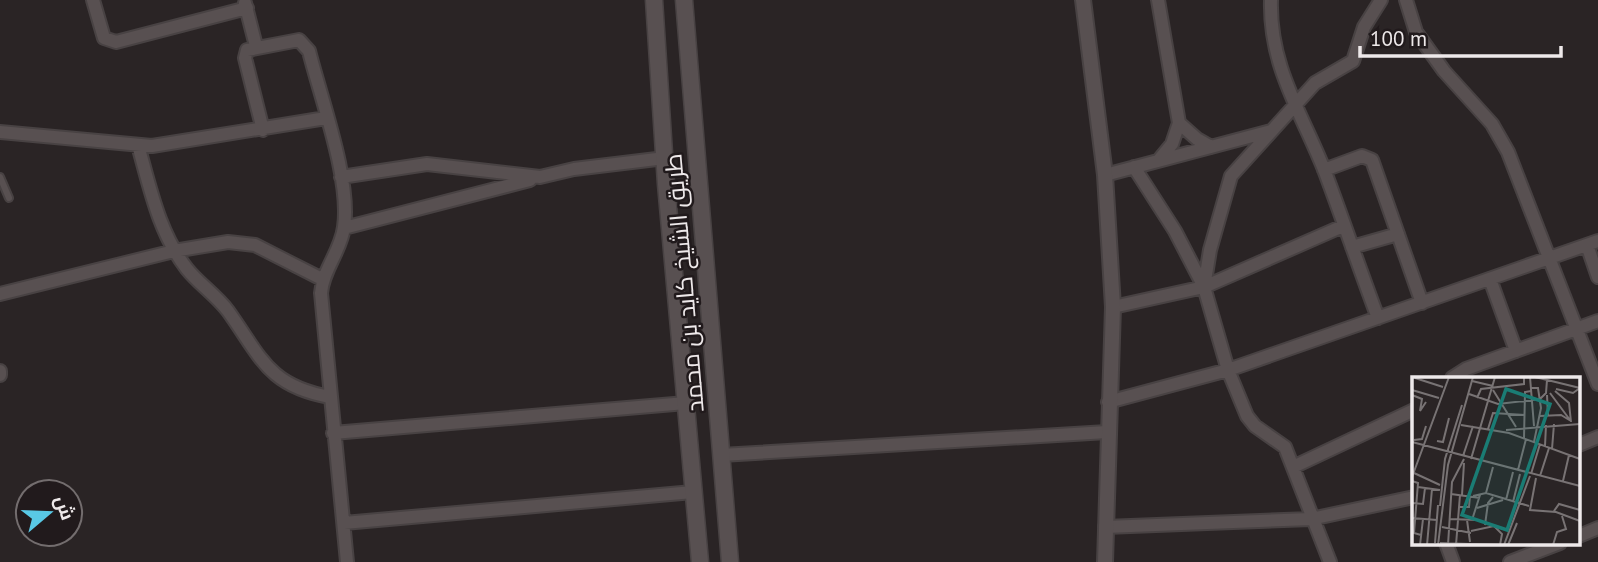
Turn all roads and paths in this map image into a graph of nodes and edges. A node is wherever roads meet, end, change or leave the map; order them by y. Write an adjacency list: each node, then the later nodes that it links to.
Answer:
1 (93, 0): 9 (street)
2 (654, 0): 19 (main road, طريق الشيخ كايد بن محمد)
3 (684, 0): 57 (main road, طريق الشيخ كايد بن محمد)
4 (1083, 0): 23 (street)
5 (1158, 0): 13 (street)
6 (1271, 0): 11 (street)
7 (1381, 0): 11 (street)
8 (1406, 0): 34 (street)
9 (246, 4): 10 (street)
10 (256, 46): 12 (street); 14 (street)
11 (1293, 105): 15 (street); 22 (street)
12 (326, 118): 14 (street); 25 (street)
13 (1179, 122): 18 (street); 20 (street)
14 (263, 130): 17 (street)
15 (1271, 131): 18 (street); 38 (street)
16 (0, 132): 17 (street)
17 (138, 145): 33 (street)
18 (1211, 147): 20 (street)
19 (665, 158): 26 (street); 51 (main road, طريق الشيخ كايد بن محمد)
20 (1158, 161): 21 (street)
21 (1135, 167): 23 (street); 38 (street)
22 (1324, 170): 28 (street); 30 (street)
23 (1105, 175): 41 (street)
24 (0, 177): 27 (lane)
25 (341, 177): 26 (street); 29 (street)
26 (540, 177): 29 (street)
27 (9, 198)
28 (1343, 226): 32 (street); 38 (street)
29 (344, 228): 36 (street)
30 (1398, 234): 32 (street); 40 (street)
31 (1592, 243): 34 (street); 35 (street)
32 (1352, 247): 42 (street)
33 (174, 251): 36 (street); 39 (street); 49 (street)
34 (1551, 257): 37 (street); 44 (street)
35 (1598, 277)
36 (322, 279): 49 (street)
37 (1490, 279): 40 (street); 45 (street)
38 (1204, 287): 41 (street); 46 (street)
39 (0, 294)
40 (1422, 303): 42 (street)
41 (1113, 307): 50 (street)
42 (1378, 318): 46 (street)
43 (1598, 321): 44 (street)
44 (1577, 329): 45 (street); 48 (street)
45 (1516, 351): 47 (street)
46 (1228, 370): 50 (street); 58 (street)
47 (1454, 377)
48 (1598, 384)
49 (330, 397): 54 (street)
50 (1108, 402): 53 (street)
51 (686, 403): 54 (street); 59 (main road, طريق الشيخ كايد بن محمد)
52 (1412, 411): 58 (street)
53 (1107, 432): 57 (street); 63 (street)
54 (333, 433): 62 (street)
55 (1598, 437): 56 (street)
56 (1580, 445)
57 (721, 455): 71 (main road, طريق الشيخ كايد بن محمد)
58 (1293, 467): 61 (street)
59 (693, 492): 62 (street); 69 (main road, طريق الشيخ كايد بن محمد)
60 (1412, 496): 61 (street)
61 (1311, 519): 63 (street); 73 (street)
62 (344, 523): 68 (street)
63 (1105, 527): 72 (street)
64 (1598, 528): 65 (street)
65 (1580, 536)
66 (1446, 544): 74 (street)
67 (1544, 546): 75 (street); 76 (street)
68 (347, 562)
69 (700, 562)
70 (723, 562): 71 (main road)
71 (730, 562)
72 (1105, 562)
73 (1330, 562)
74 (1453, 562)
75 (1510, 562)
76 (1550, 562)

